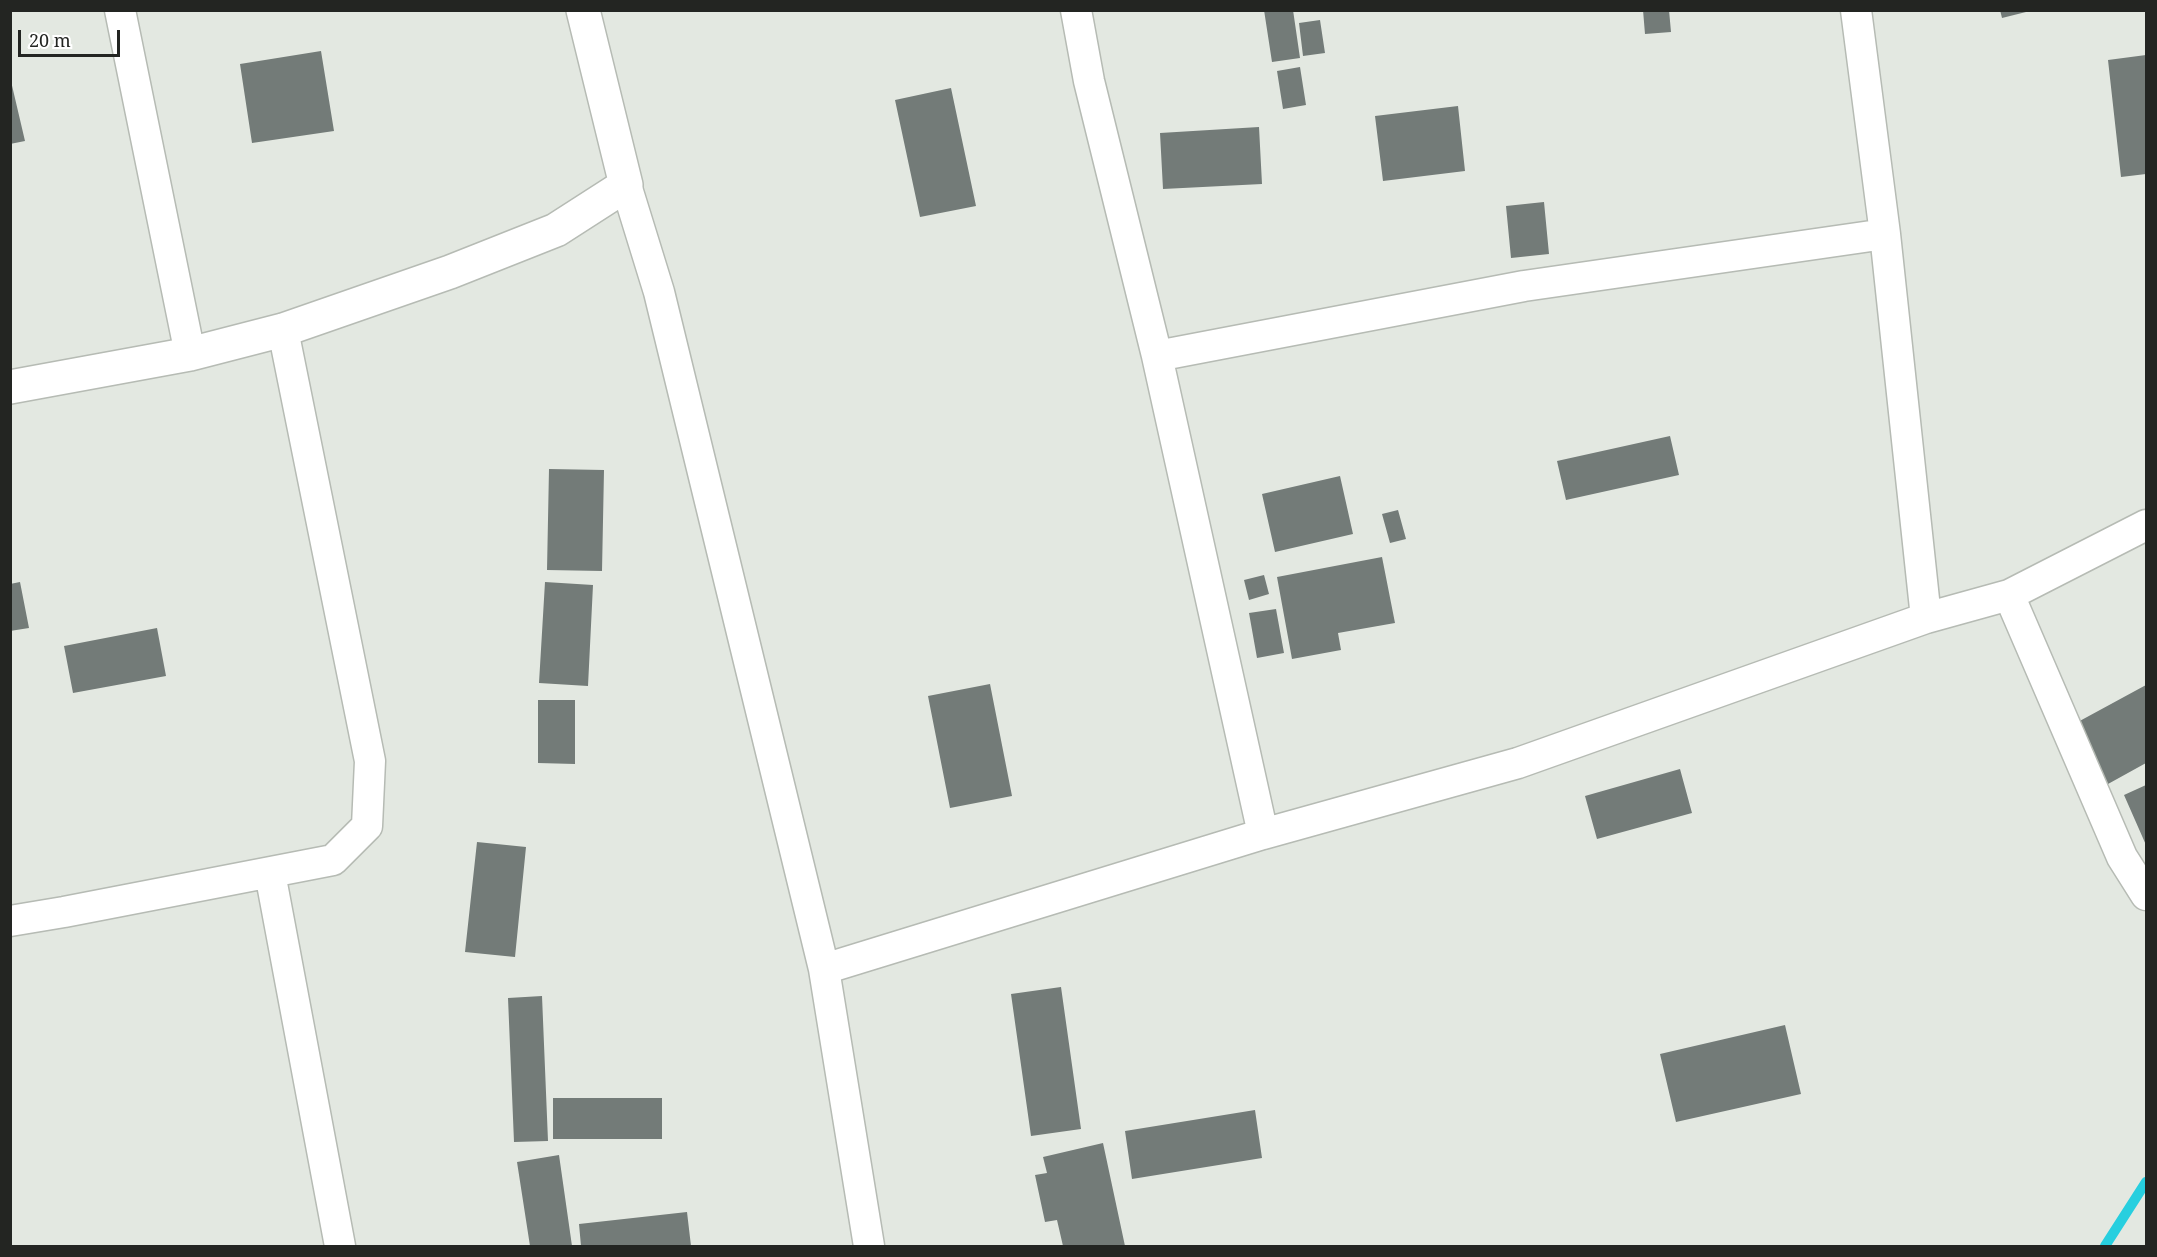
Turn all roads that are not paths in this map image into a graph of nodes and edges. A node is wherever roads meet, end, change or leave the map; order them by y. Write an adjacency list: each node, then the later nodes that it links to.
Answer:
1 (120, 10): 8 (street)
2 (583, 10): 5 (street)
3 (1076, 10): 9 (street)
4 (1856, 10): 6 (street)
5 (626, 185): 7 (street); 18 (street)
6 (1885, 234): 9 (street); 13 (street)
7 (283, 330): 8 (street); 15 (street)
8 (190, 354): 10 (street)
9 (1157, 356): 14 (street)
10 (10, 387)
11 (2146, 525): 12 (street)
12 (2009, 595): 13 (street); 16 (street)
13 (1926, 618): 14 (street)
14 (1263, 834): 18 (street)
15 (270, 873): 17 (street); 19 (street)
16 (2146, 895)
17 (10, 921)
18 (824, 969): 20 (street)
19 (340, 1246)
20 (869, 1246)

